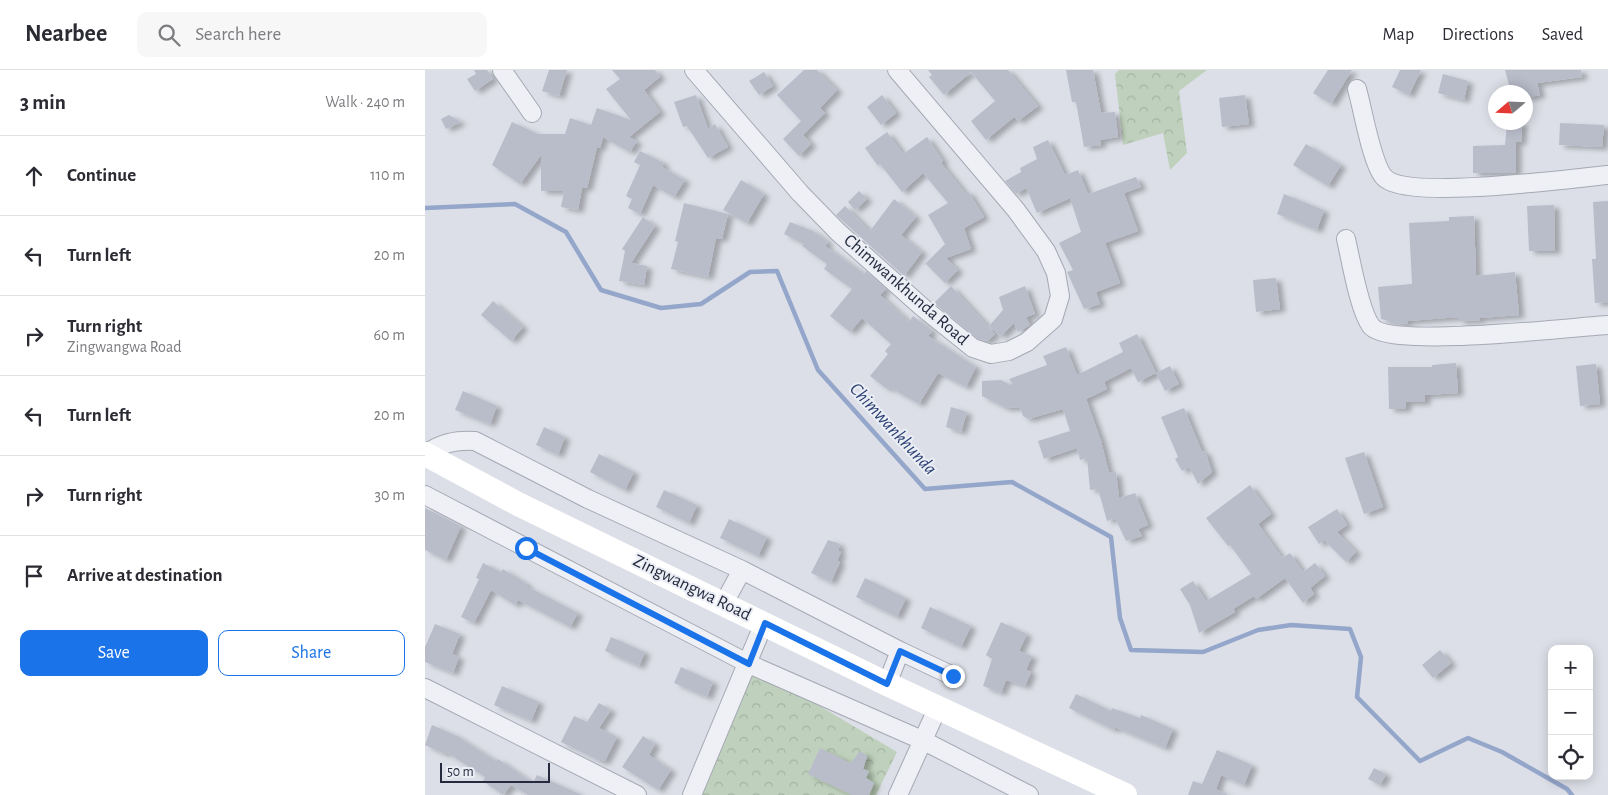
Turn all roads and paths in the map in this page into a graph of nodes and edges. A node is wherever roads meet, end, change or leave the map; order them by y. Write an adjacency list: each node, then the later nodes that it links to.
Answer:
1 (502, 70): 5 (street)
2 (694, 70): 3 (street, Chimwankhunda Road)
3 (897, 70)
4 (1357, 89): 6 (street)
5 (532, 113)
6 (1608, 175)
7 (1346, 239): 8 (street)
8 (1608, 325)
9 (425, 454): 11 (street); 12 (street, Zingwangwa Road)
10 (425, 495): 15 (street)
11 (742, 570): 12 (street); 14 (street)
12 (724, 603): 13 (street, Zingwangwa Road)
13 (765, 623): 15 (street); 17 (street, Zingwangwa Road)
14 (900, 651): 16 (street); 17 (street)
15 (749, 664): 20 (street); 22 (street)
16 (953, 676)
17 (887, 684): 19 (street, Zingwangwa Road)
18 (425, 688): 21 (street)
19 (938, 707): 20 (street); 25 (street, Zingwangwa Road)
20 (924, 741): 23 (street); 24 (street)
21 (637, 795)
22 (692, 795)
23 (898, 795)
24 (1029, 795)
25 (1125, 795)

